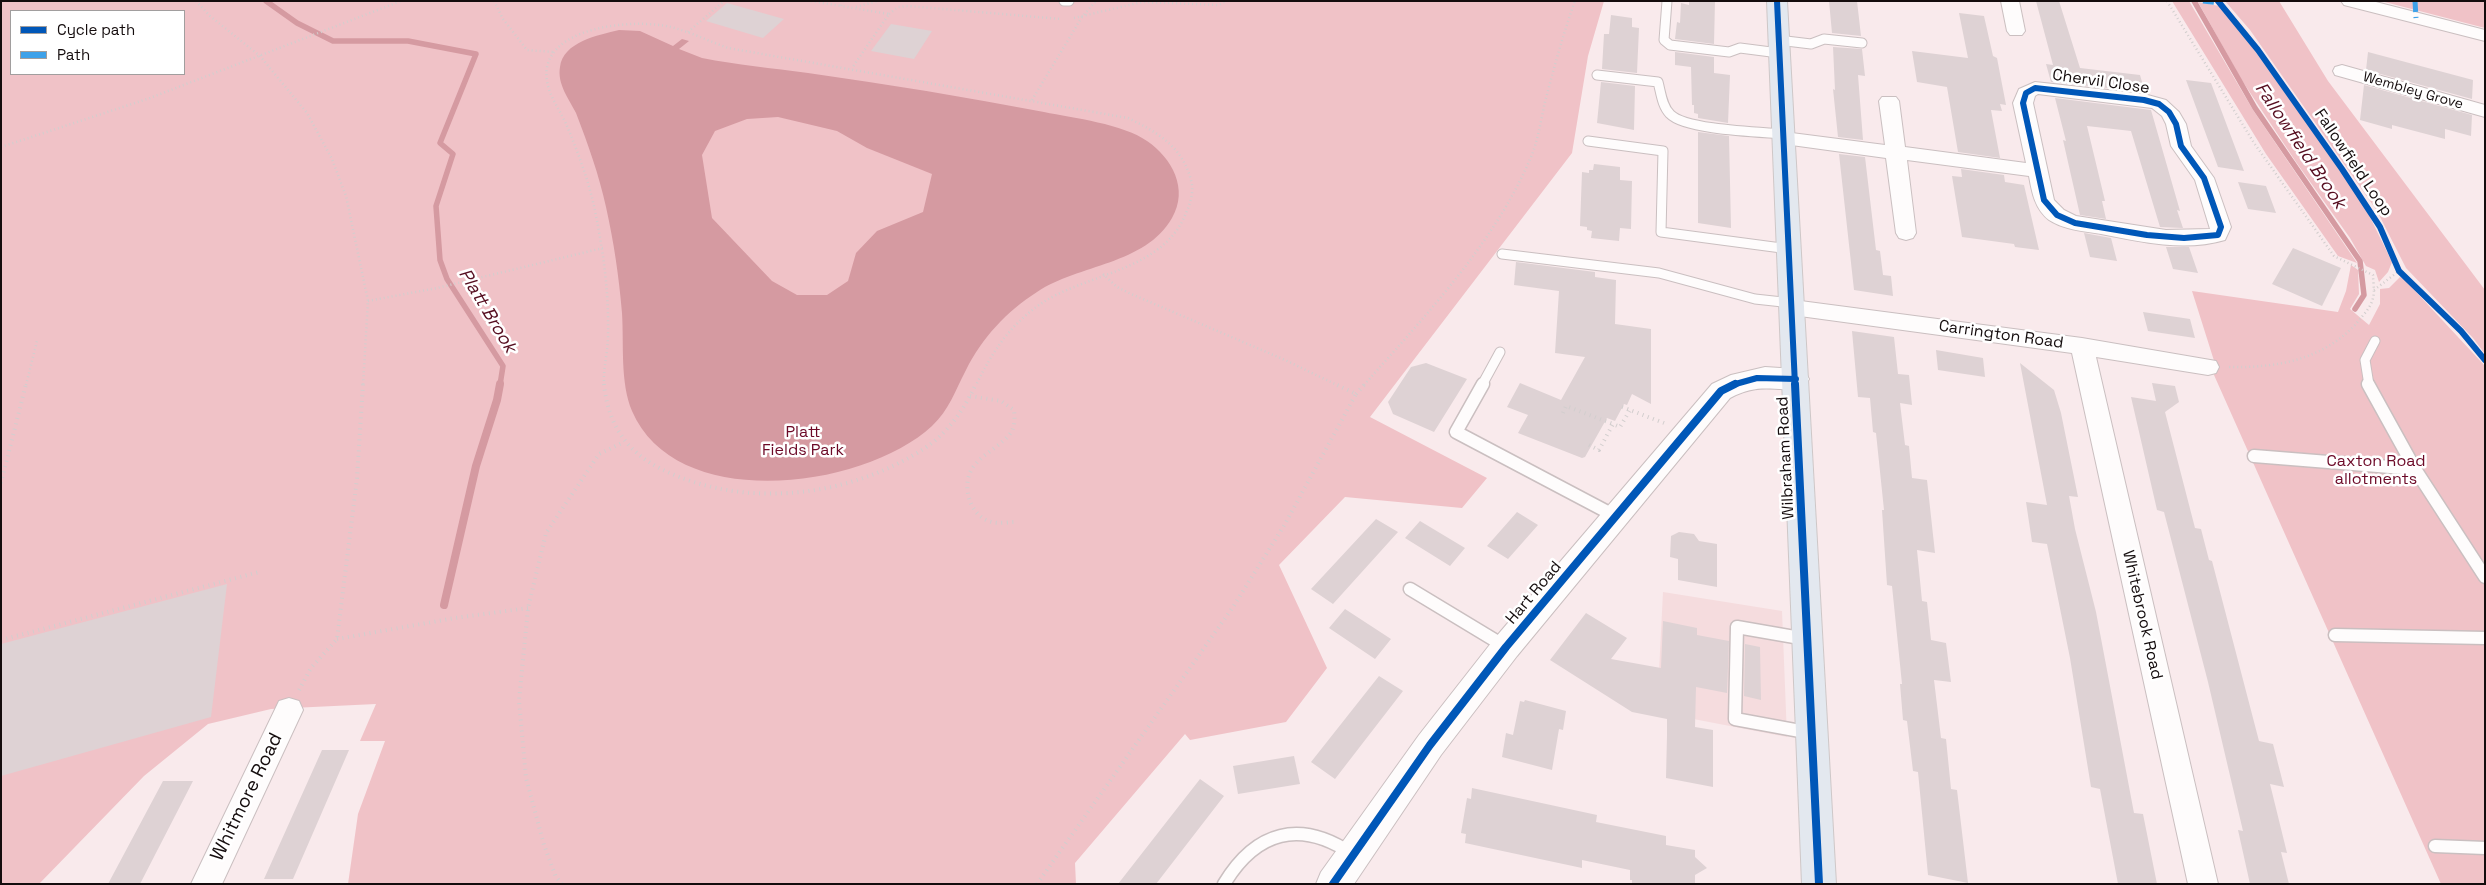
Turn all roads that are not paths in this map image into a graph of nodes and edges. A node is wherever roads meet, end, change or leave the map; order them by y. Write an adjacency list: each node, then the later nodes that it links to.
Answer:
1 (1064, 1): 2 (lane)
2 (1069, 1)
3 (1667, 1): 10 (lane)
4 (1776, 1): 10 (highway, Wilbraham Road)
5 (2010, 1): 7 (street)
6 (2350, 1): 8 (street)
7 (2016, 30)
8 (2485, 36)
9 (1862, 43): 10 (lane)
10 (1779, 47): 15 (highway, Wilbraham Road)
11 (2342, 71): 14 (street, Wembley Grove)
12 (1597, 74): 15 (lane)
13 (1889, 101): 17 (street)
14 (2485, 111)
15 (1783, 136): 17 (street); 20 (highway, Wilbraham Road)
16 (1588, 141): 20 (lane)
17 (1896, 152): 18 (street); 19 (street)
18 (2038, 170): 18 (street, Chervil Close)
19 (1906, 233)
20 (1789, 249): 22 (highway, Wilbraham Road)
21 (1502, 254): 22 (lane)
22 (1792, 306): 24 (street, Carrington Road); 27 (highway, Wilbraham Road)
23 (2375, 342): 29 (lane)
24 (2082, 346): 26 (street, Carrington Road); 46 (street, Whitebrook Road)
25 (1500, 352): 30 (lane)
26 (2208, 367)
27 (1796, 379): 30 (street, Hart Road); 35 (highway, Wilbraham Road)
28 (2254, 456): 29 (lane)
29 (2415, 469): 31 (lane)
30 (1616, 516): 36 (street, Hart Road)
31 (2485, 577)
32 (1410, 589): 36 (lane)
33 (2335, 635): 34 (lane)
34 (2485, 638)
35 (1808, 639): 38 (highway, Wilbraham Road); 38 (lane)
36 (1506, 647): 41 (street, Hart Road)
37 (289, 710): 42 (street, Whitmore Road)
38 (1812, 733): 45 (highway, Wilbraham Road)
39 (2435, 846): 40 (lane)
40 (2485, 848)
41 (1353, 854): 43 (lane); 44 (street, Hart Road)
42 (206, 884)
43 (1224, 884)
44 (1332, 884)
45 (1819, 884)
46 (2203, 884)

